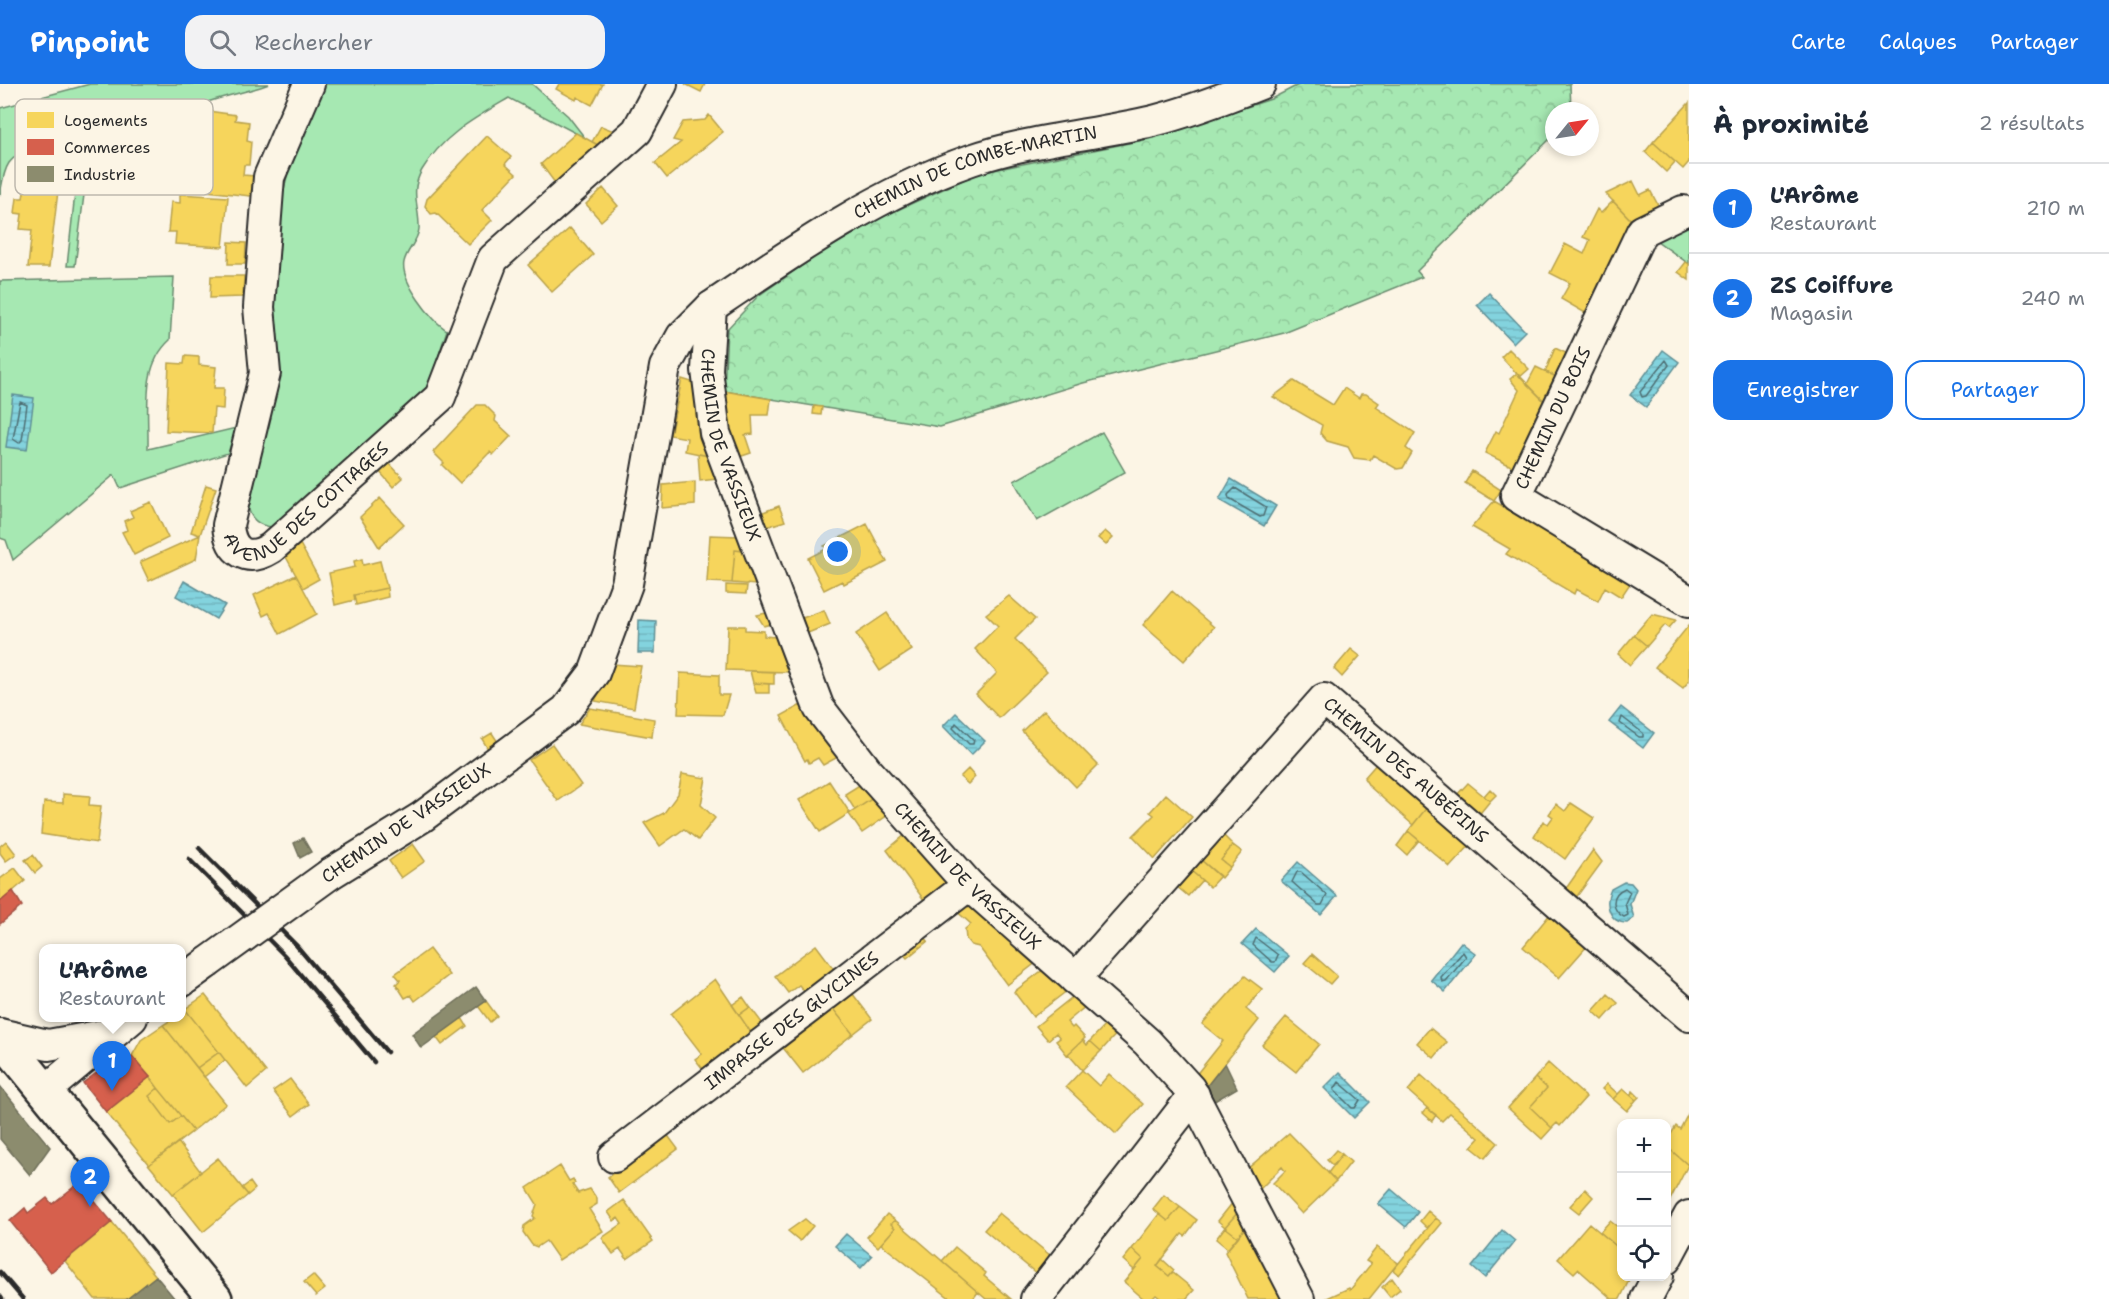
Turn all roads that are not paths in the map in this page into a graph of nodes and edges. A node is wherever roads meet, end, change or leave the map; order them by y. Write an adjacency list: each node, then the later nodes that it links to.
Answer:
1 (309, 84): 2 (street, AVENUE DES COTTAGES)
2 (662, 84)
3 (1260, 84): 5 (street, CHEMIN DE COMBE-MARTIN)
4 (1683, 211): 6 (street, CHEMIN DU BOIS)
5 (711, 307): 7 (street, CHEMIN DE VASSIEUX); 8 (street, CHEMIN DE VASSIEUX, bridge)
6 (1689, 601)
7 (969, 885): 9 (street, CHEMIN DE VASSIEUX); 15 (street, IMPASSE DES GLYCINES)
8 (186, 978)
9 (1075, 979): 10 (street, CHEMIN DES AUBÉPINS); 14 (street, CHEMIN DE VASSIEUX)
10 (1689, 1016)
11 (120, 1026): 12 (street); 13 (street)
12 (0, 1035): 13 (main road)
13 (45, 1090): 19 (main road)
14 (1194, 1095): 20 (street); 21 (street, CHEMIN DE VASSIEUX)
15 (614, 1156)
16 (1689, 1216): 17 (street)
17 (1671, 1250)
18 (1655, 1281): 22 (street)
19 (215, 1299)
20 (1036, 1299)
21 (1299, 1299)
22 (1646, 1299)

